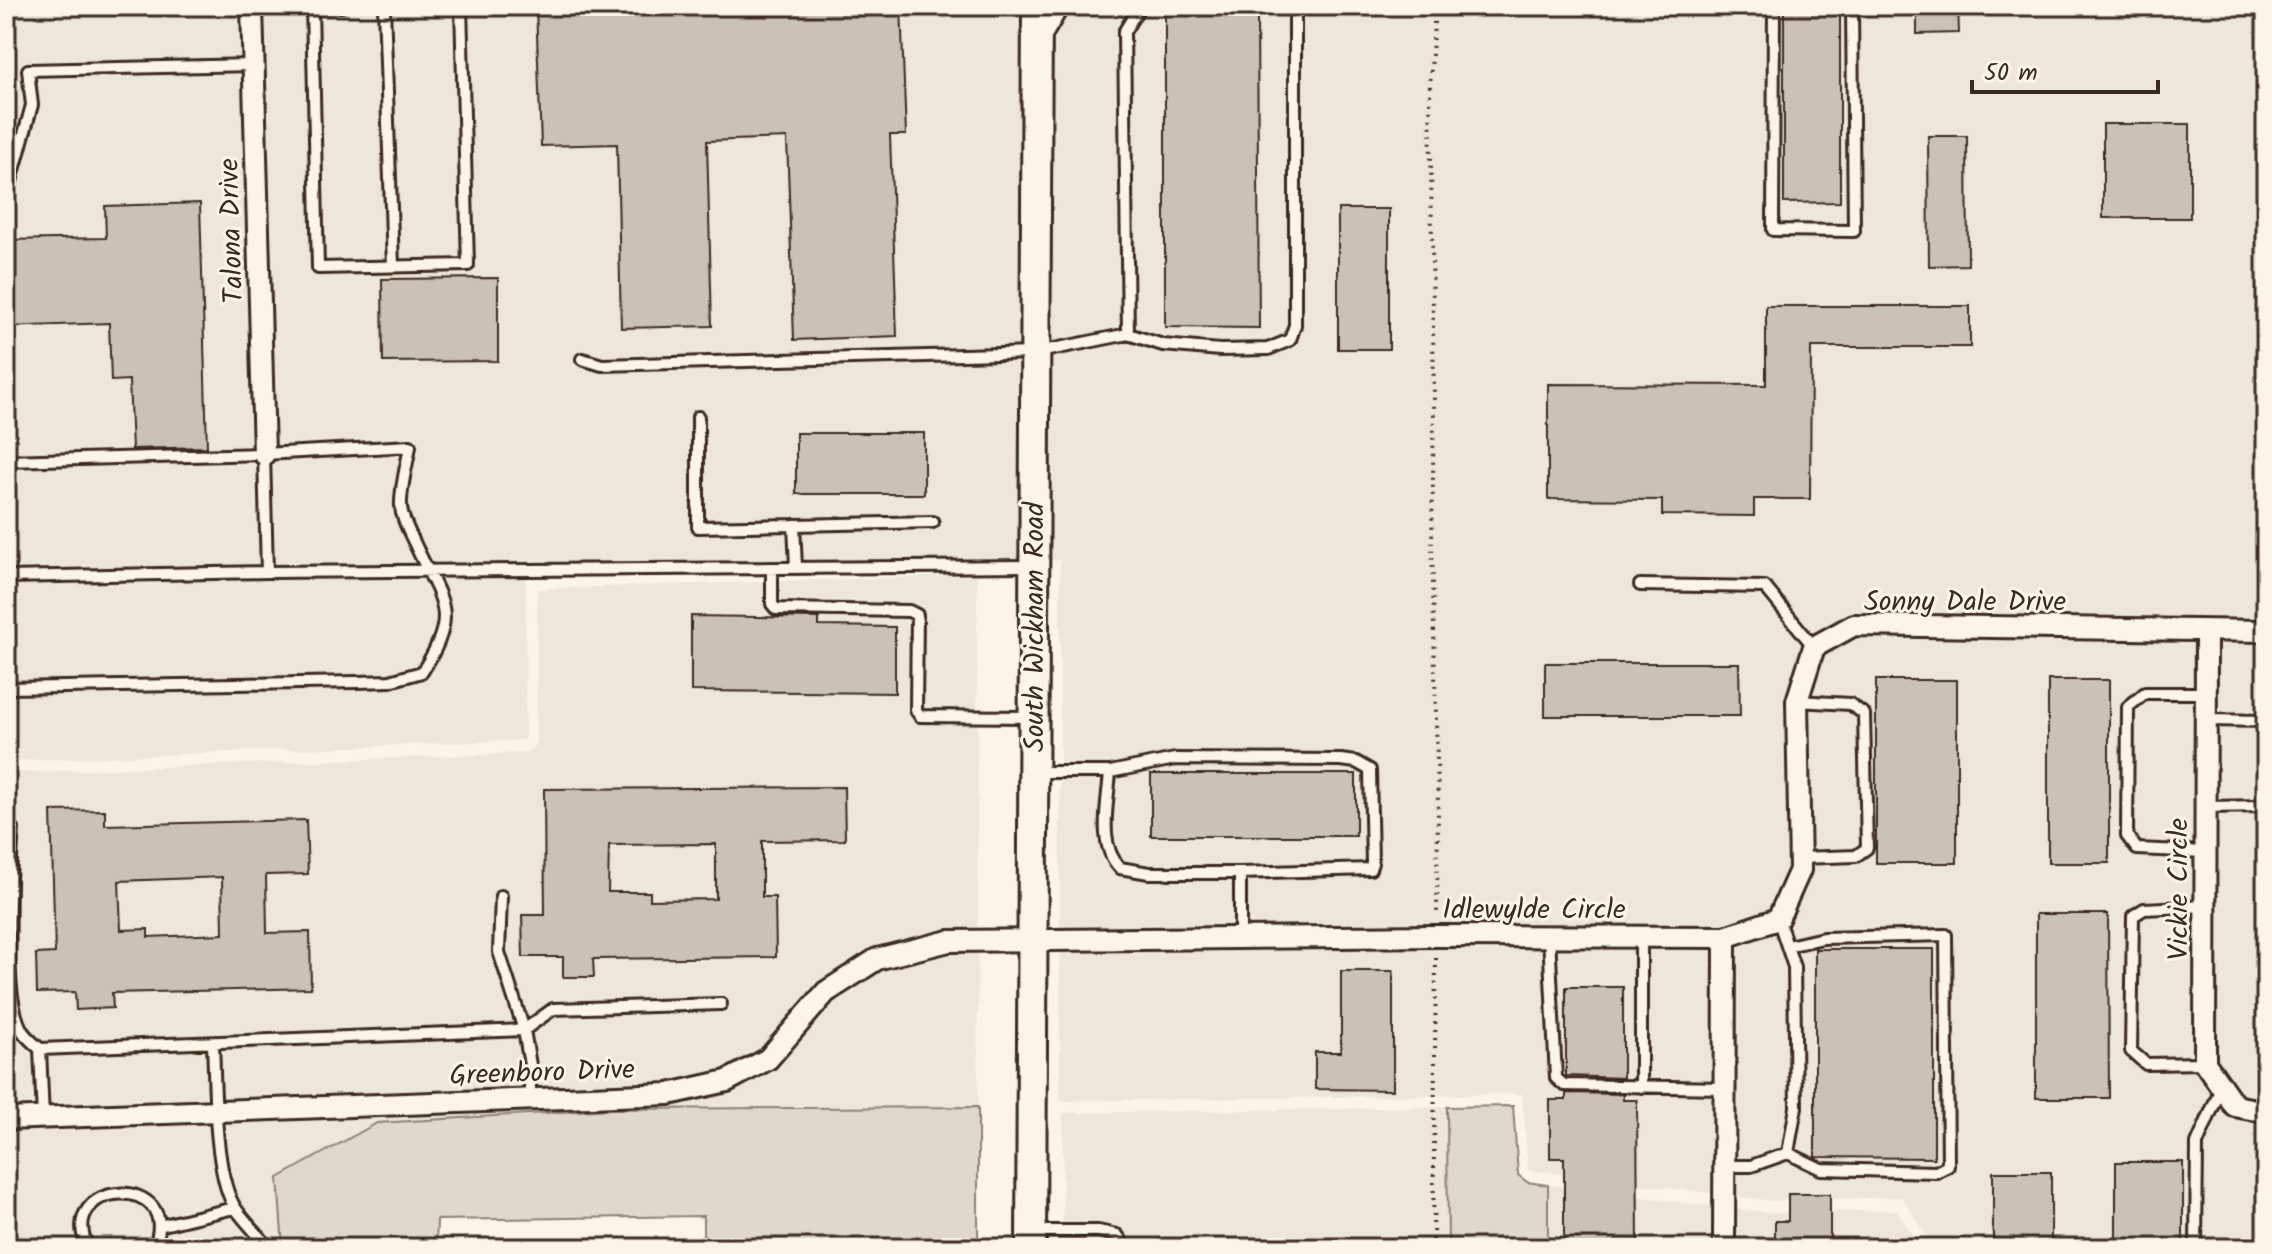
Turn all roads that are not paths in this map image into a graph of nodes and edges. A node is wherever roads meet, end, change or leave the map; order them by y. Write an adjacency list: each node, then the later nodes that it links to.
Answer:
1 (342, 6): 10 (lane)
2 (384, 6): 15 (lane)
3 (461, 6): 15 (lane)
4 (1037, 6): 12 (main road, South Wickham Road)
5 (1064, 6): 12 (lane)
6 (1140, 6): 16 (lane)
7 (1295, 6): 16 (lane)
8 (1774, 6): 9 (lane)
9 (1852, 6)
10 (312, 7): 11 (lane); 15 (lane)
11 (252, 8): 13 (street, Talona Drive)
12 (1036, 54): 17 (main road, South Wickham Road)
13 (253, 65): 14 (lane); 20 (street, Talona Drive)
14 (6, 188)
15 (393, 266)
16 (1128, 334): 17 (lane)
17 (1034, 353): 18 (lane); 24 (main road, South Wickham Road)
18 (582, 359)
19 (698, 417): 23 (lane)
20 (264, 454): 21 (lane); 27 (lane); 28 (lane)
21 (6, 461)
22 (933, 522): 23 (lane)
23 (794, 525): 25 (lane)
24 (1033, 566): 25 (lane); 37 (main road, South Wickham Road)
25 (796, 567): 26 (lane)
26 (772, 568): 27 (lane); 37 (lane)
27 (426, 570): 28 (lane); 34 (lane)
28 (267, 572): 29 (lane)
29 (6, 577)
30 (1640, 585): 33 (lane)
31 (2206, 631): 32 (street, Sonny Dale Drive); 33 (street, Sonny Dale Drive); 35 (street, Vickie Circle)
32 (2266, 631)
33 (1814, 647): 36 (street)
34 (6, 688)
35 (2206, 693): 38 (street, Vickie Circle); 45 (lane)
36 (1797, 701): 46 (street); 46 (lane)
37 (1033, 717): 40 (main road, South Wickham Road)
38 (2206, 720): 39 (lane); 43 (street, Vickie Circle)
39 (2266, 721)
40 (1033, 772): 41 (lane); 55 (main road, South Wickham Road)
41 (1110, 772): 47 (lane); 47 (lane)
42 (2266, 806): 43 (lane)
43 (2205, 807): 45 (street, Vickie Circle)
44 (13, 829): 60 (lane)
45 (2205, 852): 49 (street, Vickie Circle)
46 (1800, 858): 50 (street)
47 (1240, 873): 54 (lane)
48 (501, 896): 58 (lane)
49 (2205, 906): 61 (street, Vickie Circle); 61 (lane)
50 (1778, 919): 53 (street); 56 (lane)
51 (1549, 936): 52 (street, Idlewylde Circle); 54 (street, Idlewylde Circle); 62 (lane)
52 (1641, 936): 53 (street, Idlewylde Circle); 62 (lane)
53 (1725, 937): 64 (street)
54 (1240, 938): 55 (street, Idlewylde Circle)
55 (1032, 940): 65 (street, Greenboro Drive); 74 (main road, South Wickham Road)
56 (1788, 946): 70 (lane); 70 (lane)
57 (721, 1004): 58 (lane)
58 (524, 1030): 59 (lane); 65 (lane)
59 (213, 1043): 60 (lane); 66 (lane)
60 (40, 1049): 68 (lane)
61 (2205, 1063): 63 (street)
62 (1641, 1087): 64 (lane)
63 (2222, 1087): 67 (street); 80 (lane)
64 (1724, 1088): 71 (street)
65 (530, 1101): 66 (street, Greenboro Drive)
66 (217, 1111): 68 (street, Greenboro Drive); 72 (lane)
67 (2266, 1112)
68 (43, 1118): 69 (street, Greenboro Drive)
69 (6, 1119)
70 (1788, 1153): 71 (lane)
71 (1724, 1166): 79 (street)
72 (234, 1208): 73 (lane); 77 (lane)
73 (159, 1226): 75 (lane); 76 (lane)
74 (1031, 1240): 78 (lane)
75 (88, 1248)
76 (154, 1248)
77 (269, 1248)
78 (1122, 1248)
79 (1724, 1248)
80 (2196, 1248)

